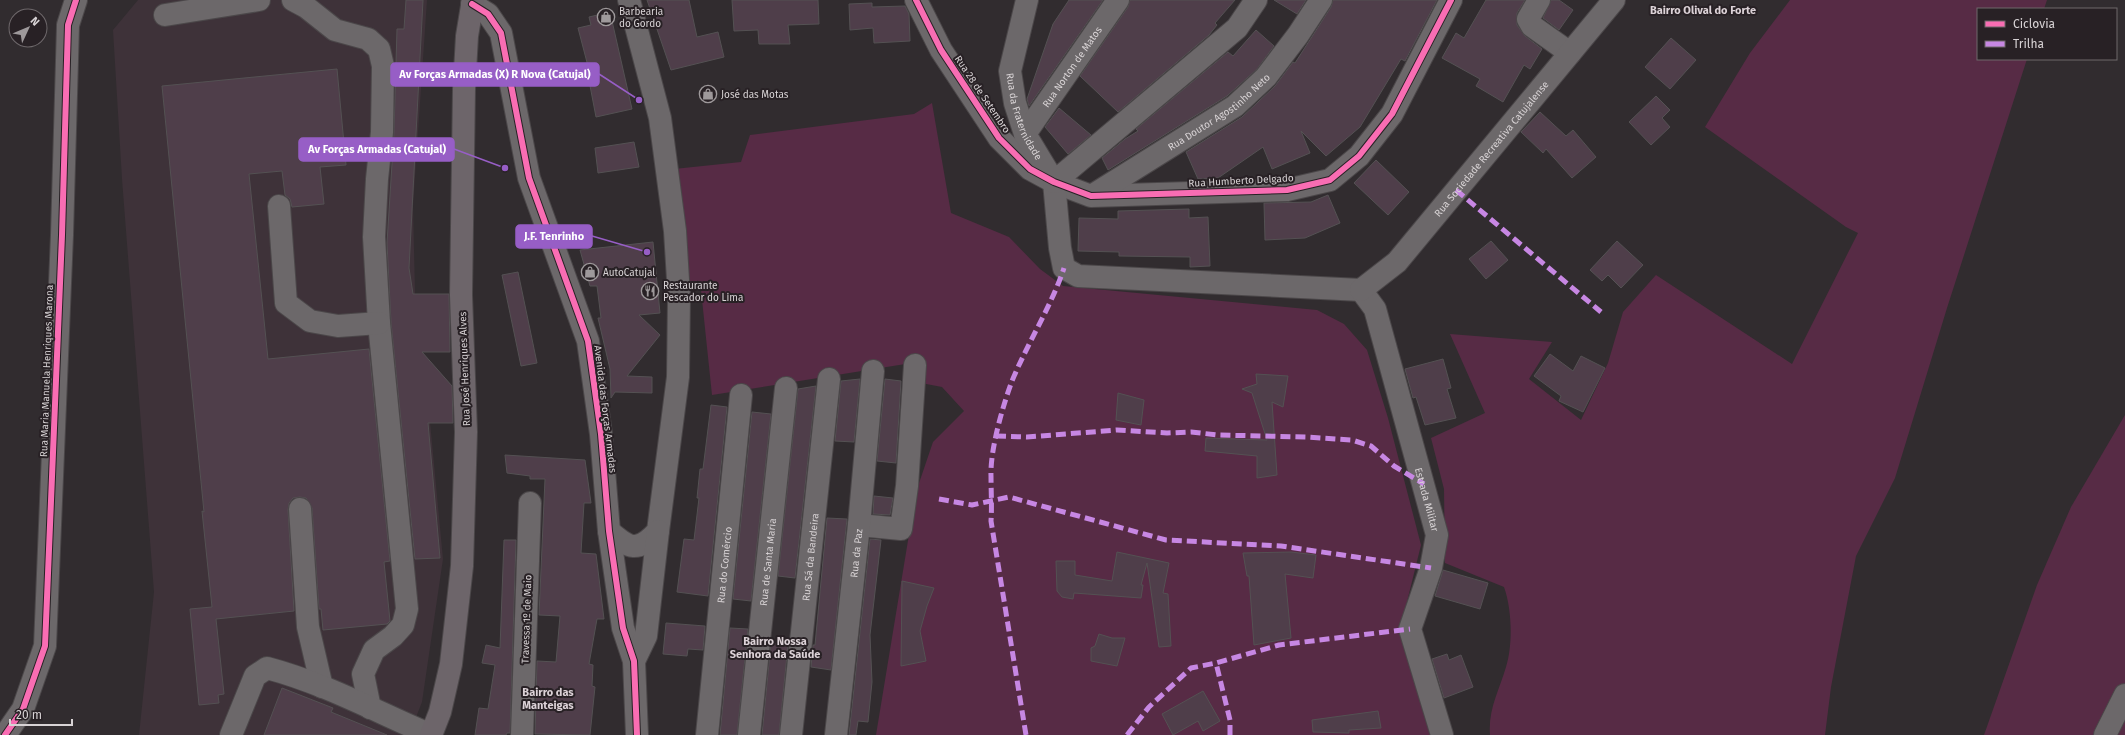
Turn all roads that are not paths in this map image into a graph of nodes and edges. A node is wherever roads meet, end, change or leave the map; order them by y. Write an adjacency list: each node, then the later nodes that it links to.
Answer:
1 (76, 0): 36 (street, Rua Maria Manuela Henriques Marona)
2 (259, 0): 14 (street)
3 (293, 0): 21 (street)
4 (629, 0): 31 (street)
5 (916, 0): 17 (street, Rua 28 de Setembro)
6 (1027, 0): 16 (street, Rua da Fraternidade)
7 (1118, 0): 16 (street, Rua Norton de Matos)
8 (1256, 0): 17 (street)
9 (1321, 0): 18 (street, Rua Doutor Agostinho Neto)
10 (1451, 0): 18 (street, Rua Humberto Delgado)
11 (1539, 0): 15 (street)
12 (1614, 0): 15 (street, Rua Sociedade Recreativa Catujalense)
13 (472, 2): 30 (street, Avenida das Forças Armadas); 38 (main road, Rua José Henriques Alves)
14 (165, 15)
15 (1570, 53): 20 (street, Rua Sociedade Recreativa Catujalense)
16 (1025, 134): 17 (street, Rua da Fraternidade)
17 (1054, 182): 18 (street, Rua Humberto Delgado); 20 (street)
18 (1091, 196)
19 (279, 206): 21 (street)
20 (1361, 290): 45 (street, Estrada Militar)
21 (379, 323): 35 (street)
22 (915, 365): 29 (street)
23 (873, 370): 29 (street, Rua da Paz)
24 (829, 379): 43 (street, Rua Sá da Bandeira)
25 (786, 388): 42 (street, Rua de Santa Maria)
26 (741, 395): 41 (street, Rua do Comércio)
27 (530, 503): 39 (street, Travessa 1º de Maio)
28 (300, 509): 33 (street)
29 (859, 525): 44 (street, Rua da Paz)
30 (609, 531): 31 (street); 32 (street, Avenida das Forças Armadas)
31 (658, 531): 32 (street)
32 (634, 661): 40 (street)
33 (322, 686): 35 (street); 37 (street)
34 (2125, 695): 46 (street)
35 (370, 708): 38 (street)
36 (5, 735)
37 (231, 735)
38 (431, 735)
39 (522, 735)
40 (637, 735)
41 (707, 735)
42 (749, 735)
43 (790, 735)
44 (836, 735)
45 (1442, 735)
46 (2105, 735)

